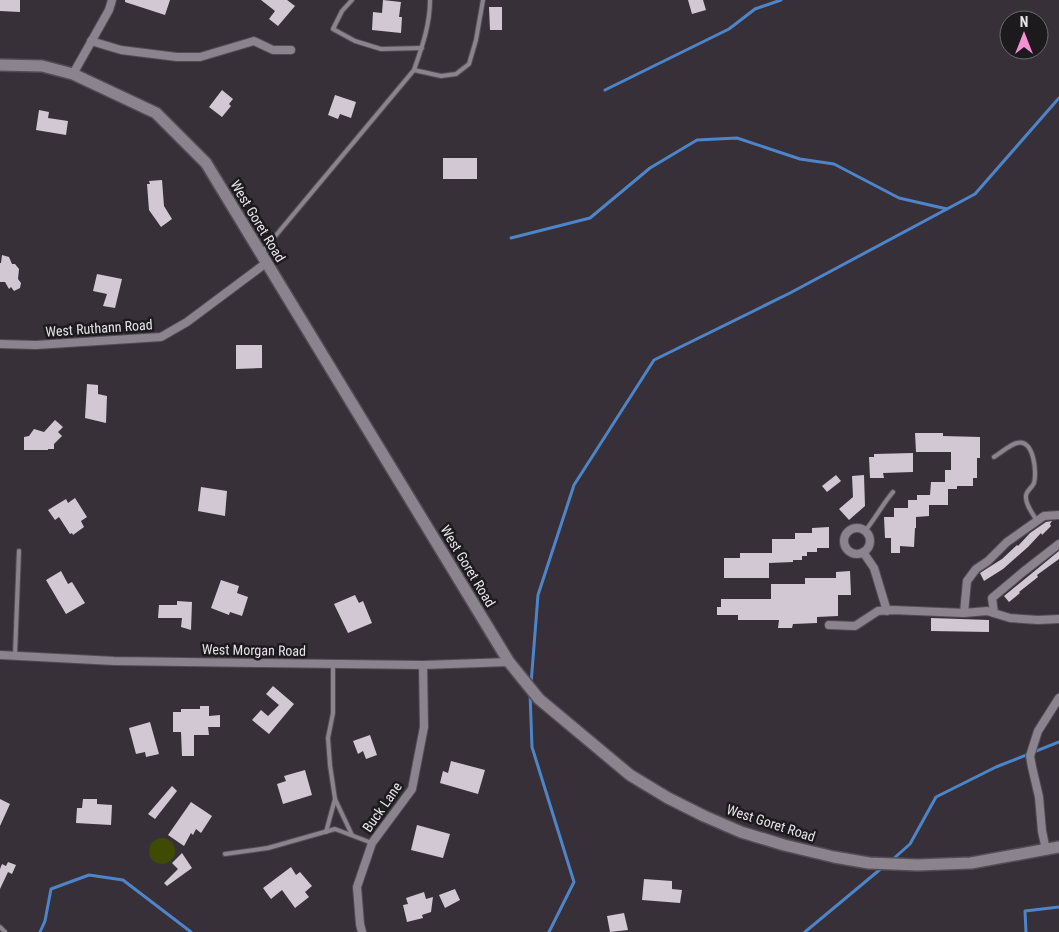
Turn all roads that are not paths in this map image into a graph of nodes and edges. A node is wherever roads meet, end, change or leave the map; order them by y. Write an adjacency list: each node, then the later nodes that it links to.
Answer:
1 (112, 0): 5 (street)
2 (352, 0): 6 (lane)
3 (430, 0): 6 (lane)
4 (483, 0): 9 (lane)
5 (92, 41): 7 (street); 10 (street)
6 (422, 48): 9 (lane)
7 (291, 50)
8 (0, 65): 10 (street, West Goret Road)
9 (414, 70): 11 (lane)
10 (73, 74): 11 (street, West Goret Road)
11 (263, 258): 12 (street, West Ruthann Road); 28 (street, West Goret Road)
12 (0, 344)
13 (994, 457): 16 (lane)
14 (893, 492): 17 (lane)
15 (1059, 515): 16 (street)
16 (1037, 521): 22 (street)
17 (865, 531): 20 (street); 20 (street)
18 (1059, 544): 23 (street)
19 (19, 551): 27 (lane)
20 (863, 552): 21 (street)
21 (887, 610): 22 (street); 25 (street)
22 (964, 613): 23 (street)
23 (994, 613): 24 (street)
24 (1059, 619)
25 (829, 626)
26 (0, 655): 27 (street, West Morgan Road)
27 (15, 656): 29 (street, West Morgan Road)
28 (509, 662): 30 (street, West Morgan Road); 37 (street, West Goret Road)
29 (333, 664): 30 (street, West Morgan Road); 32 (lane)
30 (423, 665): 35 (street, Buck Lane)
31 (1059, 698): 37 (street)
32 (334, 799): 33 (lane); 34 (lane)
33 (326, 832): 34 (lane); 38 (lane)
34 (352, 836): 35 (lane)
35 (372, 843): 41 (street, Buck Lane)
36 (1059, 847): 37 (street, West Goret Road)
37 (1046, 850)
38 (225, 854)
39 (0, 926): 40 (lane)
40 (4, 932)
41 (362, 932)

